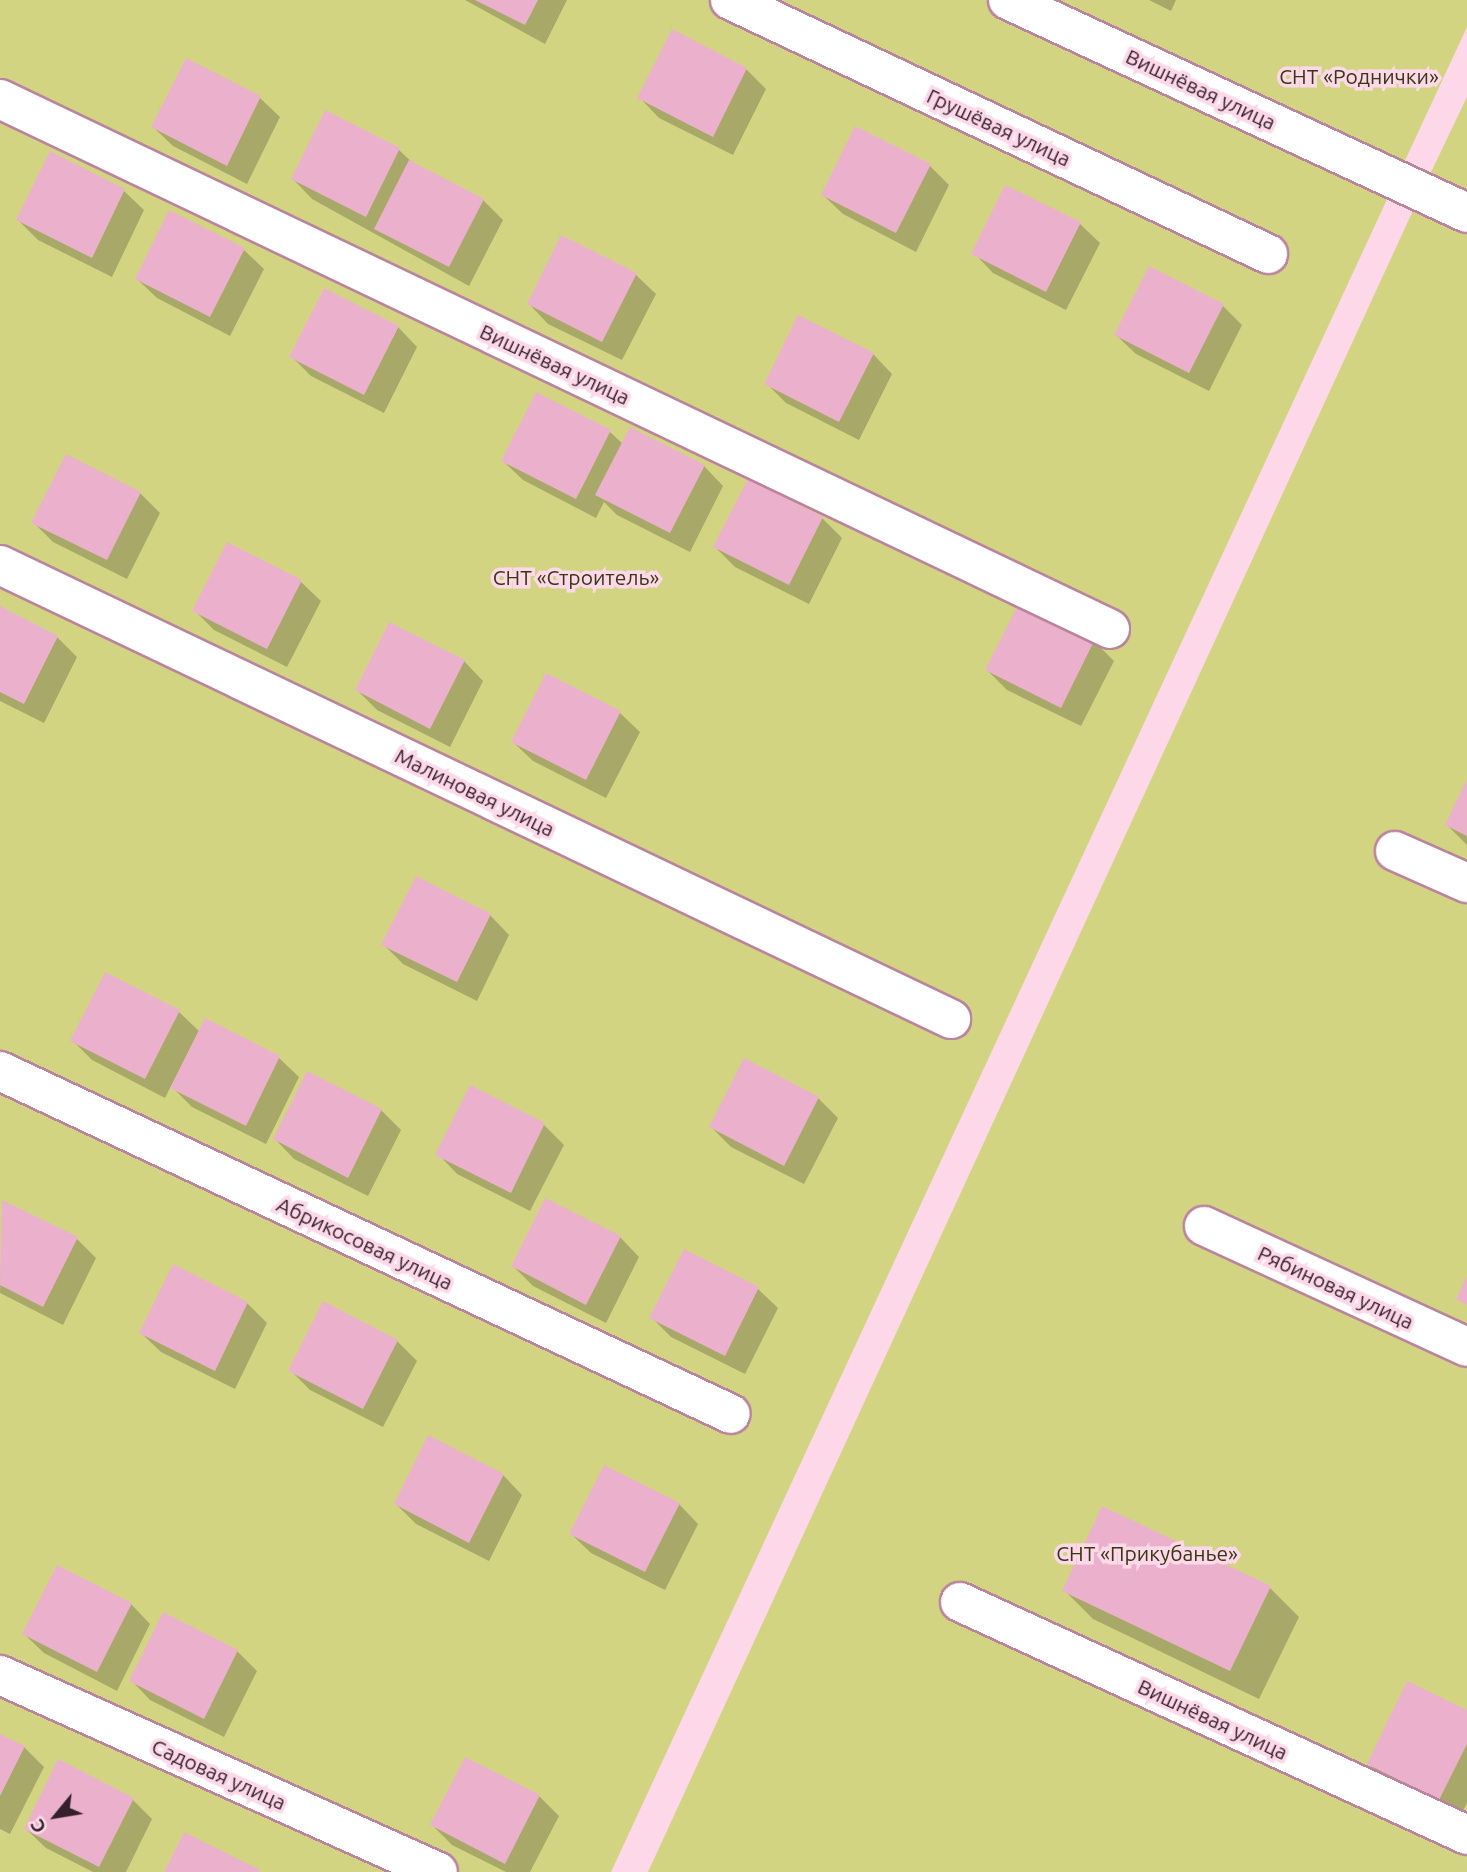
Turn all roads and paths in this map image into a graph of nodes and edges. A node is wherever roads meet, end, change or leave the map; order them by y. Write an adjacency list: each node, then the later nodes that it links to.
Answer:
1 (730, 0): 5 (street, Грушёвая улица)
2 (1008, 0): 4 (street, Вишнёвая улица)
3 (0, 99): 7 (street, Вишнёвая улица)
4 (1467, 213)
5 (1268, 254)
6 (0, 565): 10 (street, Малиновая улица)
7 (1110, 629)
8 (1395, 851): 9 (street)
9 (1467, 883)
10 (951, 1019)
11 (0, 1071): 14 (street, Абрикосовая улица)
12 (1204, 1226): 13 (street, Рябиновая улица)
13 (1467, 1347)
14 (731, 1414)
15 (960, 1602): 17 (street, Вишнёвая улица)
16 (0, 1675): 18 (street, Садовая улица)
17 (1467, 1835)
18 (438, 1872)

